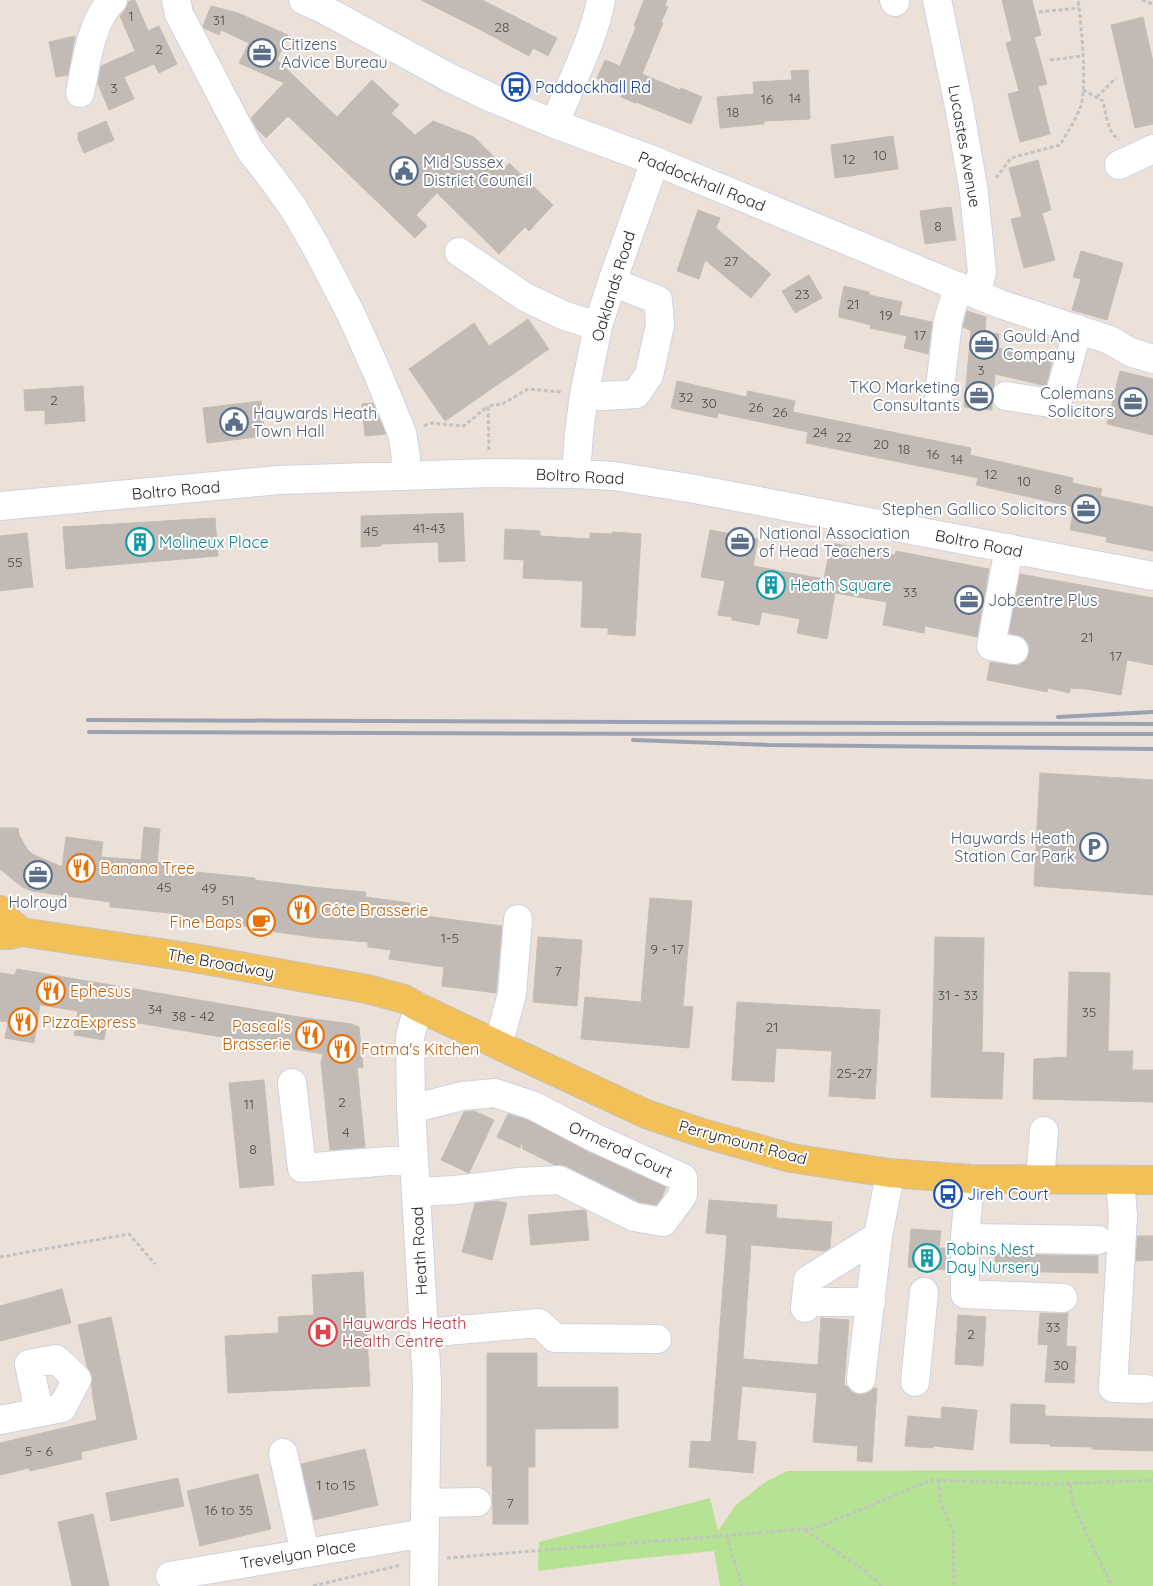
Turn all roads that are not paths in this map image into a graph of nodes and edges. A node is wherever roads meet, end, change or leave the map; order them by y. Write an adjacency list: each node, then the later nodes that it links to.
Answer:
1 (113, 0): 6 (street)
2 (176, 0): 21 (street)
3 (303, 0): 7 (street, Paddockhall Road)
4 (602, 0): 7 (street)
5 (937, 0): 11 (street, Lucastes Avenue)
6 (80, 93)
7 (555, 124): 8 (street, Paddockhall Road)
8 (655, 161): 10 (street, Oaklands Road); 11 (street, Paddockhall Road)
9 (459, 252): 12 (street)
10 (612, 282): 12 (street, Oaklands Road); 17 (street)
11 (967, 290): 13 (street, Paddockhall Road); 18 (street, Lucastes Avenue)
12 (598, 326): 17 (street, Oaklands Road)
13 (1078, 329): 15 (street, Paddockhall Road); 19 (street)
14 (1153, 339): 15 (street, Paddockhall Road)
15 (1110, 340): 16 (street, Paddockhall Road)
16 (1153, 359)
17 (576, 394): 20 (street, Oaklands Road)
18 (938, 396)
19 (1006, 396)
20 (576, 474): 21 (street, Boltro Road); 23 (street, Boltro Road)
21 (404, 476): 22 (street, Boltro Road)
22 (0, 506)
23 (1009, 548): 24 (street, Boltro Road); 25 (street)
24 (1153, 576)
25 (1014, 650)
26 (0, 910): 28 (main road, The Broadway)
27 (518, 919): 30 (street)
28 (11, 933): 29 (main road, The Broadway)
29 (418, 1007): 30 (main road, Perrymount Road); 32 (street, Heath Road)
30 (498, 1046): 35 (main road, Perrymount Road)
31 (292, 1083): 34 (street)
32 (411, 1109): 34 (street, Heath Road); 40 (street, Ormerod Court)
33 (1044, 1131): 37 (street)
34 (414, 1159): 40 (street, Heath Road)
35 (889, 1173): 36 (main road, Perrymount Road); 41 (street)
36 (970, 1179): 37 (main road, Perrymount Road); 42 (street)
37 (1040, 1179): 38 (main road, Perrymount Road)
38 (1120, 1180): 39 (main road, Perrymount Road); 51 (street)
39 (1153, 1180)
40 (416, 1192): 47 (street, Heath Road)
41 (878, 1236): 46 (street); 46 (street)
42 (965, 1238): 43 (street); 44 (street)
43 (1098, 1240)
44 (964, 1294): 45 (street); 50 (street)
45 (1063, 1298)
46 (871, 1302): 49 (street)
47 (424, 1333): 48 (street); 56 (street, Heath Road)
48 (657, 1339)
49 (861, 1379)
50 (915, 1382)
51 (1146, 1389)
52 (39, 1412): 53 (street)
53 (0, 1420)
54 (283, 1453): 58 (street)
55 (477, 1502): 56 (street)
56 (426, 1503): 57 (street, Heath Road)
57 (425, 1544): 58 (street, Trevelyan Place); 60 (street, Heath Road)
58 (305, 1553): 59 (street, Trevelyan Place)
59 (170, 1576)
60 (424, 1586)

